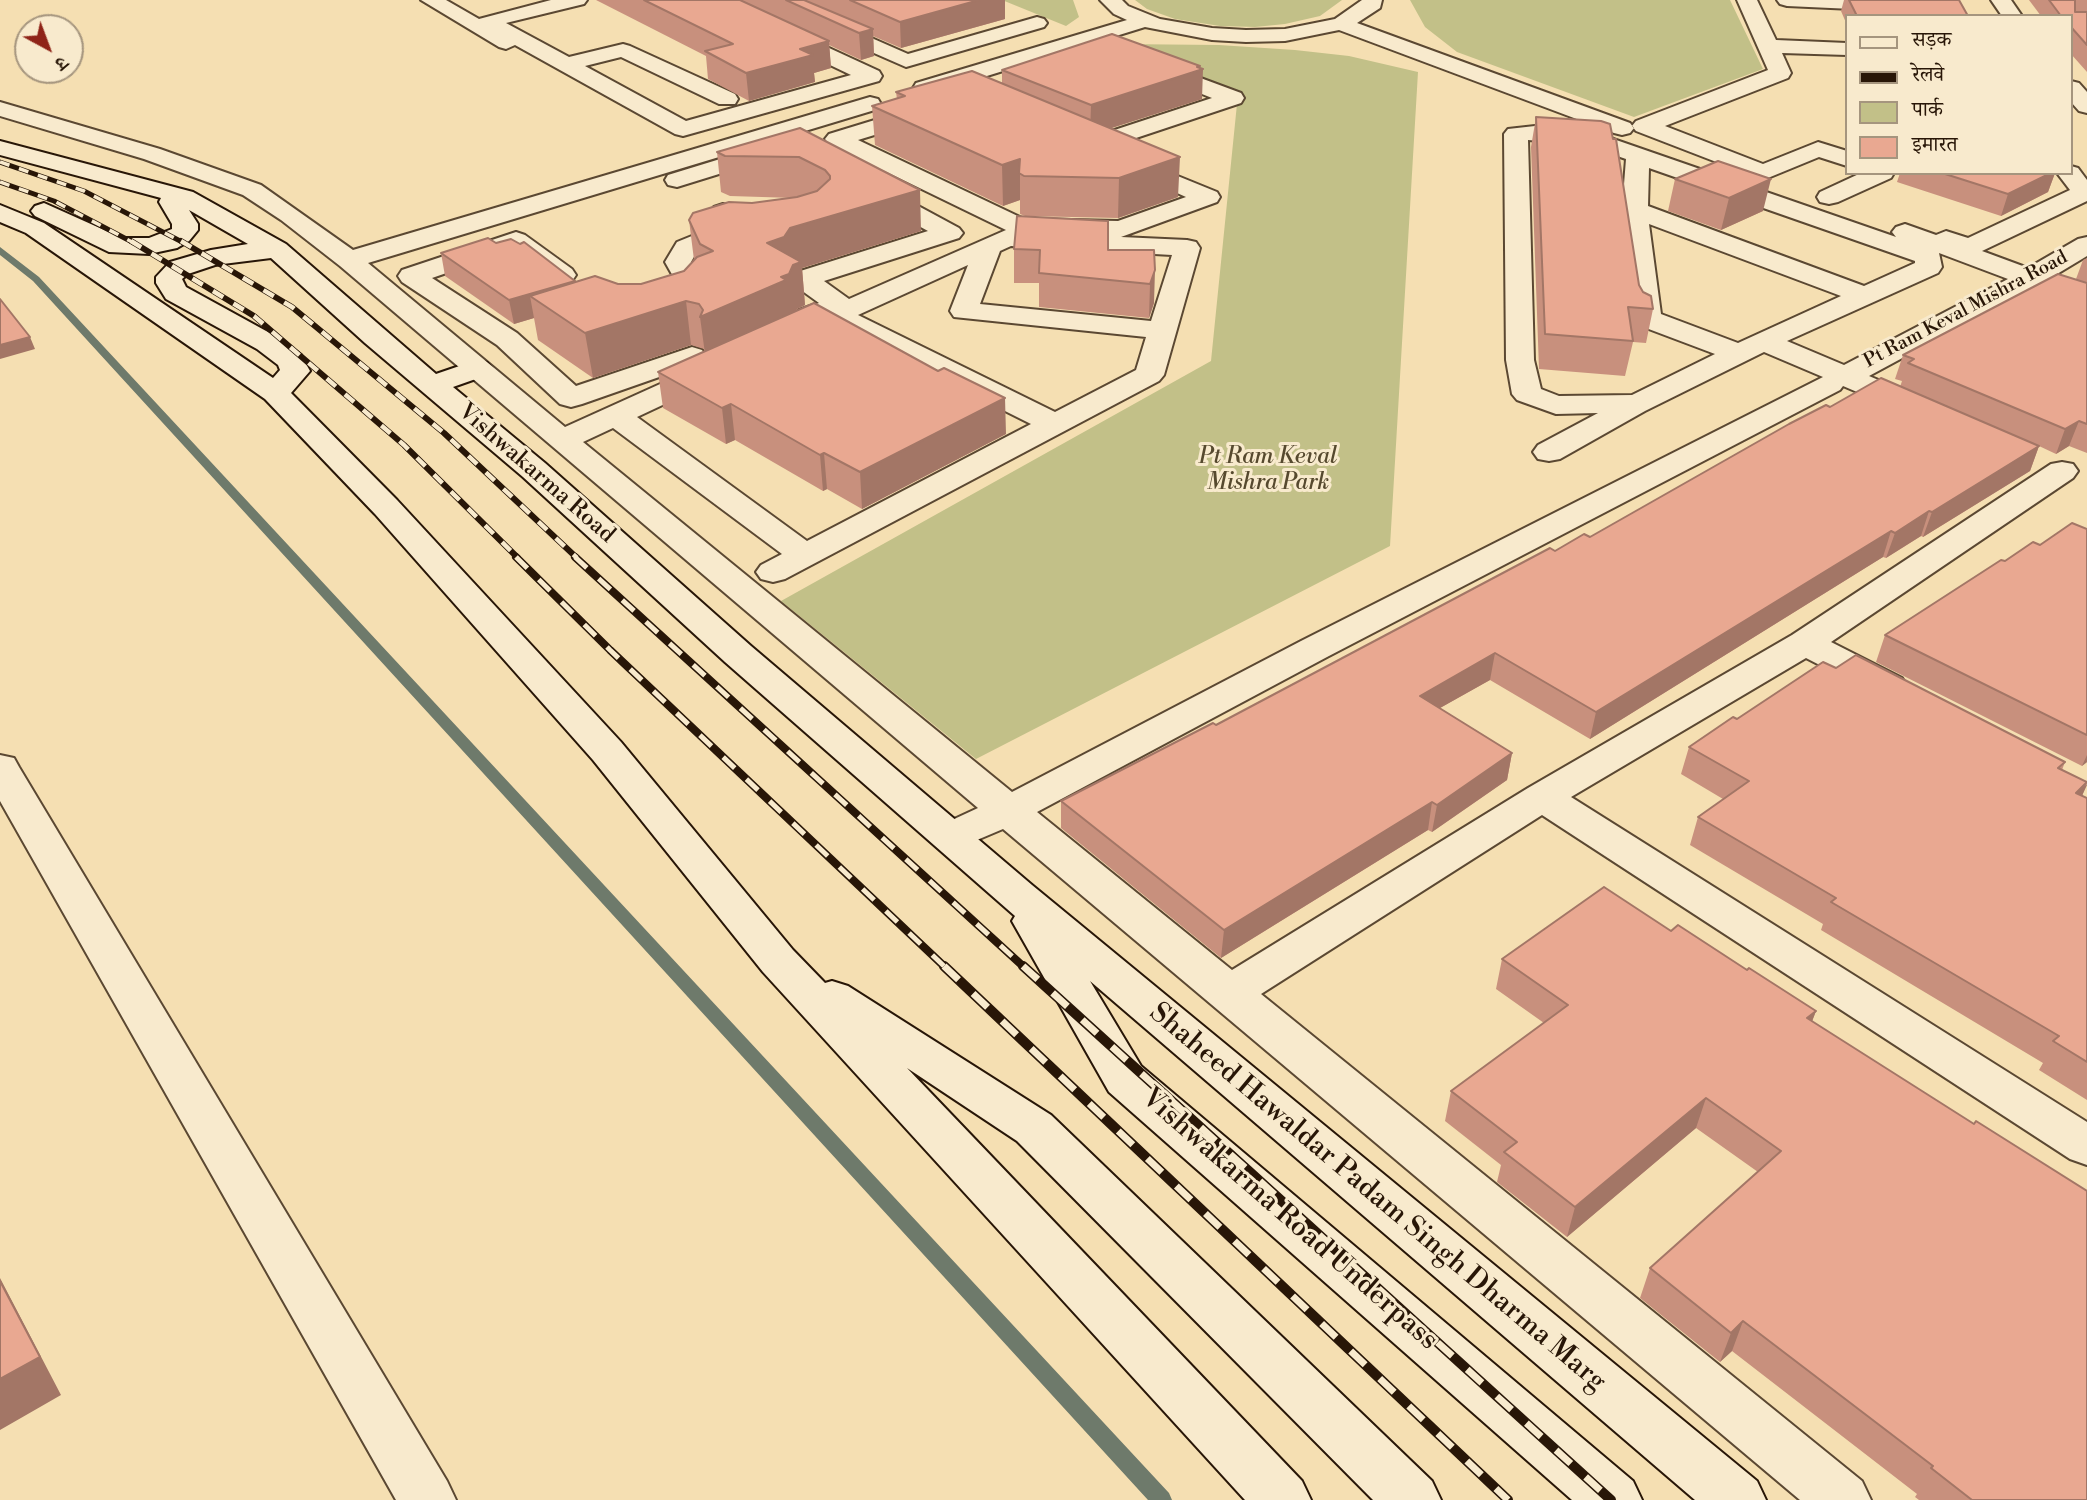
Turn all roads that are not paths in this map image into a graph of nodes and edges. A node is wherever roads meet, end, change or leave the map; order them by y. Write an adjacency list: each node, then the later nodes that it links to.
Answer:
1 (431, 0): 32 (street)
2 (577, 0): 18 (street)
3 (709, 0): 23 (street)
4 (783, 0): 14 (street)
5 (1110, 0): 12 (street)
6 (1372, 0): 13 (street)
7 (1747, 0): 15 (street)
8 (1787, 0): 9 (street)
9 (1823, 1): 10 (street)
10 (1912, 5)
11 (1005, 9): 14 (street)
12 (1145, 21): 13 (street); 17 (street)
13 (1341, 24): 25 (street)
14 (974, 41): 17 (street)
15 (1768, 46): 16 (street); 35 (street)
16 (1846, 49)
17 (1015, 60): 20 (street)
18 (566, 64): 22 (street); 23 (street)
19 (1077, 64): 29 (street)
20 (945, 94): 21 (street); 26 (street); 29 (street)
21 (974, 98)
22 (727, 99)
23 (787, 100): 26 (street)
24 (0, 110): 49 (street)
25 (1581, 113): 27 (street); 40 (street)
26 (821, 118): 32 (street)
27 (1516, 134): 33 (street); 64 (street)
28 (1063, 136): 29 (street)
29 (1088, 146)
30 (0, 148): 41 (street, Vishwakarma Road)
31 (799, 152): 36 (street)
32 (704, 153): 36 (street)
33 (1639, 155): 43 (street); 52 (street)
34 (1846, 159): 35 (street)
35 (1763, 173): 40 (street)
36 (666, 174): 49 (street); 55 (street)
37 (1874, 175): 40 (street)
38 (2070, 175): 45 (street)
39 (857, 183): 58 (street)
40 (1808, 192): 42 (street); 50 (street)
41 (176, 195): 44 (street); 48 (street, Vishwakarma Road)
42 (1854, 206)
43 (1635, 210): 52 (street); 59 (street)
44 (1, 213): 63 (street)
45 (1893, 220)
46 (2087, 244): 50 (street, Pt Ram Keval Mishra Road)
47 (989, 246): 54 (street); 56 (street); 56 (street)
48 (277, 250): 62 (street, Vishwakarma Road); 63 (street)
49 (349, 260): 60 (street)
50 (2031, 278): 53 (street); 61 (street, Pt Ram Keval Mishra Road)
51 (582, 290): 57 (street)
52 (1863, 295): 59 (street)
53 (2087, 299)
54 (836, 315): 58 (street); 67 (street)
55 (647, 317)
56 (1162, 330): 67 (street)
57 (519, 336): 58 (street); 60 (street)
58 (744, 347): 65 (street)
59 (1751, 347): 61 (street); 64 (street)
60 (468, 360): 62 (street); 68 (street)
61 (1838, 380): 66 (street); 78 (street, Pt Ram Keval Mishra Road)
62 (432, 385): 79 (street, Vishwakarma Road)
63 (275, 393): 81 (street)
64 (1637, 404): 69 (street)
65 (615, 415): 68 (street); 72 (street)
66 (1938, 417)
67 (1054, 424): 72 (street)
68 (562, 440): 78 (street)
69 (1549, 452)
70 (2025, 455): 71 (street)
71 (2075, 476): 74 (street)
72 (805, 555): 73 (street)
73 (773, 572)
74 (1805, 643): 75 (street); 77 (street)
75 (1915, 699)
76 (0, 767): 84 (street)
77 (1542, 797): 82 (street); 83 (street)
78 (1009, 810): 79 (street, Pt Ram Keval Mishra Road); 82 (street)
79 (951, 837): 80 (street, Vishwakarma Road)
80 (1017, 895): 87 (street, Vishwakarma Road Underpass); 88 (street, Shaheed Hawaldar Padam Singh Dharma Marg)
81 (778, 961): 85 (street); 86 (street)
82 (1228, 993): 89 (street)
83 (2087, 1146)
84 (427, 1500)
85 (1282, 1500)
86 (1412, 1500)
87 (1613, 1500)
88 (1737, 1500)
89 (1842, 1500)

